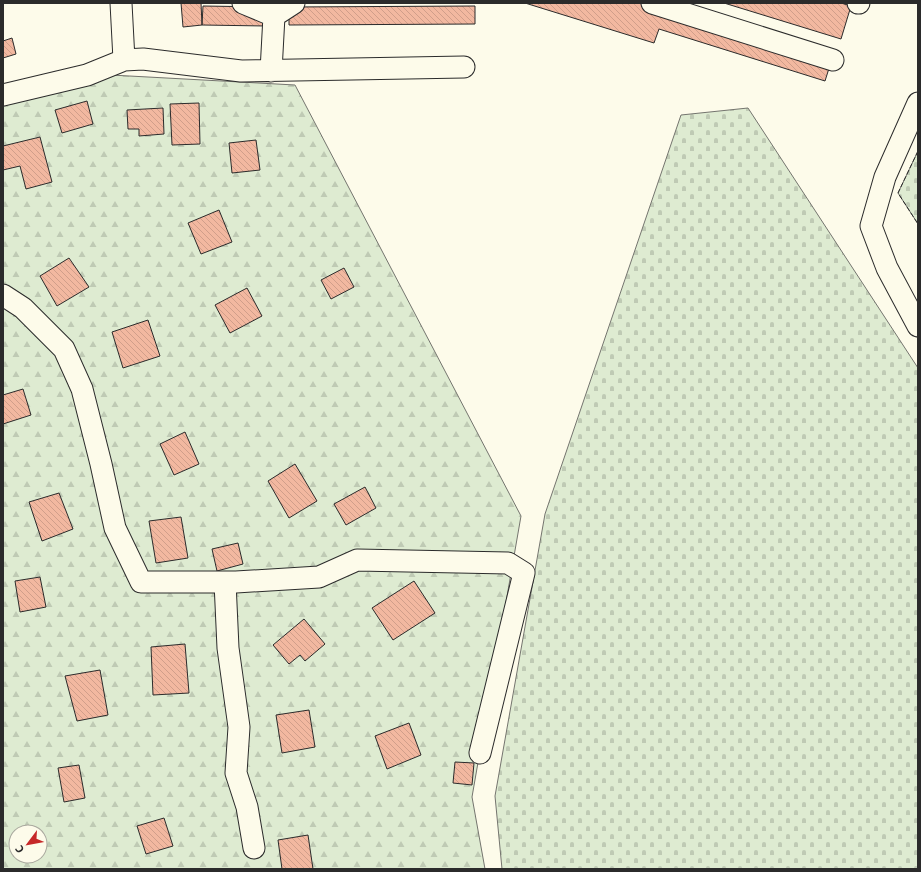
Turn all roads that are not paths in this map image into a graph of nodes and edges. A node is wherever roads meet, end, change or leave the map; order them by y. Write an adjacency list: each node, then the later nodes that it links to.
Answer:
1 (120, 3): 7 (street)
2 (244, 3): 6 (street)
3 (294, 3): 6 (street)
4 (652, 3): 5 (street)
5 (704, 11): 8 (street)
6 (274, 16): 10 (street)
7 (124, 60): 10 (street); 11 (street)
8 (833, 60)
9 (464, 67): 10 (street)
10 (271, 71)
11 (3, 95)
12 (918, 103): 14 (street)
13 (3, 295): 15 (street)
14 (918, 326)
15 (225, 582): 16 (street); 17 (street)
16 (480, 753)
17 (254, 848)

